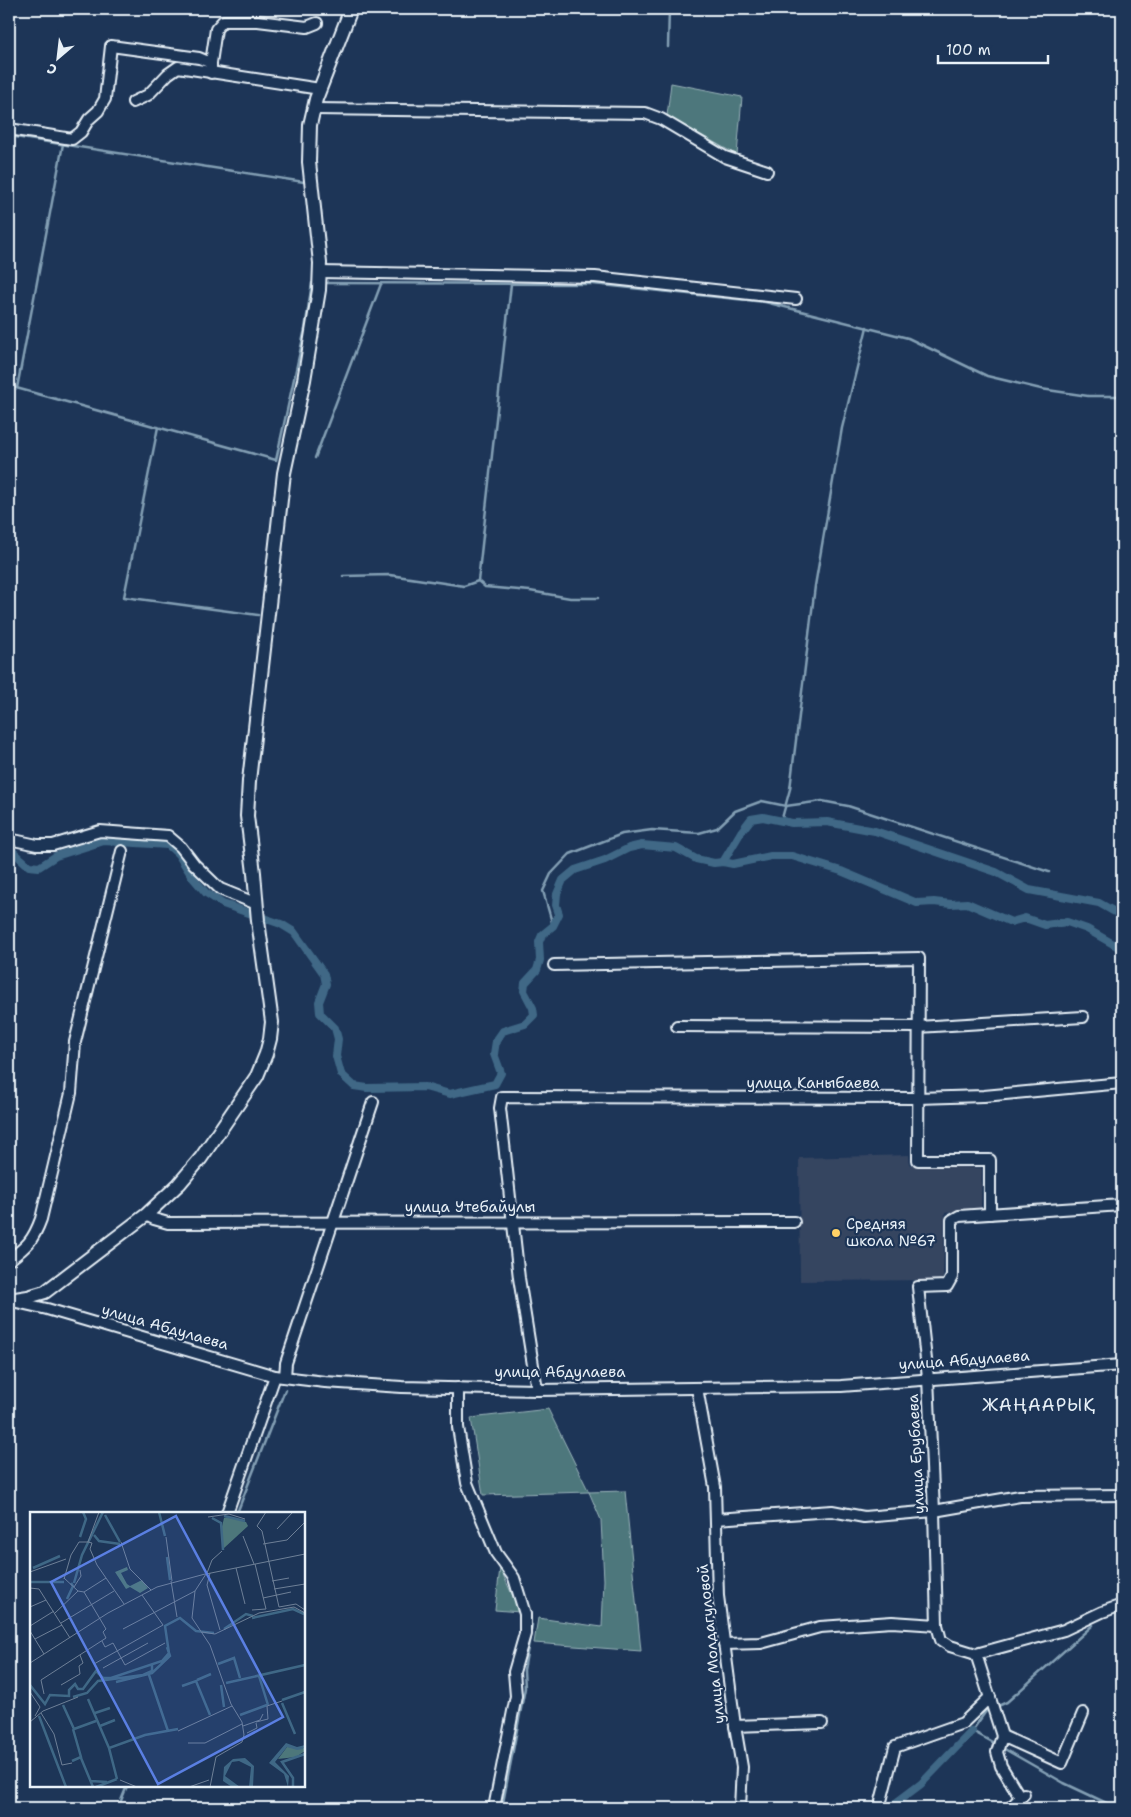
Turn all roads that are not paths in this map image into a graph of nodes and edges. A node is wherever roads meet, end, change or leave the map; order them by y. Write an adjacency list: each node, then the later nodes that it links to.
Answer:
1 (351, 9): 4 (main road)
2 (317, 22): 3 (street)
3 (211, 68): 4 (street); 5 (street); 7 (street)
4 (320, 89): 6 (main road)
5 (133, 102)
6 (314, 109): 8 (street); 9 (main road)
7 (9, 129)
8 (767, 171)
9 (319, 281): 10 (street); 13 (main road)
10 (796, 299)
11 (9, 839): 13 (street)
12 (122, 851): 27 (street)
13 (258, 912): 23 (main road)
14 (554, 965): 17 (street)
15 (1083, 1017): 17 (street)
16 (678, 1026): 17 (street)
17 (918, 1026): 19 (street)
18 (1122, 1083): 19 (street, улица Каныбаева)
19 (917, 1098): 22 (street); 24 (street, улица Каныбаева)
20 (373, 1102): 26 (street)
21 (1122, 1205): 22 (street, улица Ерубаева)
22 (990, 1214): 31 (street, улица Ерубаева)
23 (146, 1215): 26 (street, улица Утебайулы); 28 (main road)
24 (513, 1222): 25 (street, улица Утебайулы); 26 (street, улица Утебайулы); 34 (street)
25 (794, 1222)
26 (333, 1223): 30 (street)
27 (9, 1260)
28 (9, 1300): 30 (street, улица Абдулаева)
29 (1122, 1365): 31 (street, улица Абдулаева)
30 (280, 1377): 32 (street, улица Абдулаева); 37 (street)
31 (928, 1378): 33 (street, улица Абдулаева); 36 (street, улица Ерубаева)
32 (458, 1388): 34 (street, улица Абдулаева); 49 (street)
33 (697, 1388): 34 (street, улица Абдулаева); 38 (street, улица Молдагуловой)
34 (537, 1390)
35 (1122, 1495): 36 (street)
36 (934, 1511): 38 (street); 40 (street, улица Ерубаева)
37 (227, 1512)
38 (716, 1519): 41 (street, улица Молдагуловой)
39 (1122, 1605): 42 (street)
40 (937, 1625): 41 (street); 42 (street, улица Ерубаева)
41 (724, 1644): 46 (street, улица Молдагуловой)
42 (976, 1654): 43 (street)
43 (990, 1697): 47 (street); 48 (street)
44 (1082, 1713): 47 (street)
45 (822, 1723): 46 (street)
46 (735, 1726): 50 (street, улица Молдагуловой)
47 (1002, 1736): 51 (street)
48 (881, 1801)
49 (494, 1808)
50 (740, 1808)
51 (1010, 1808)

